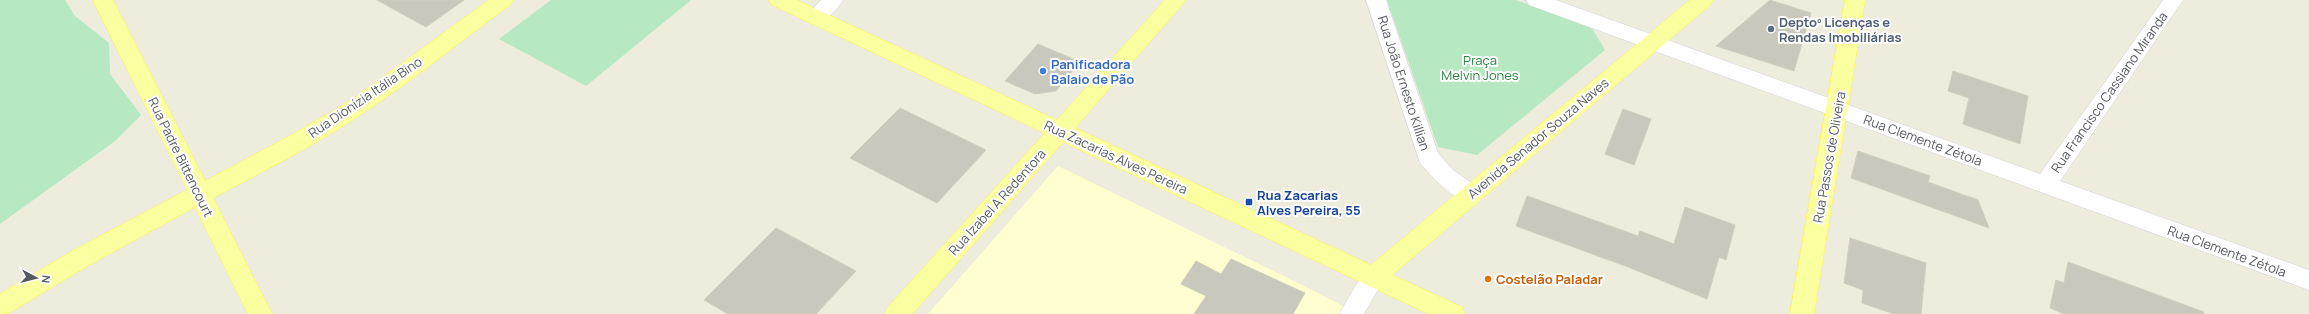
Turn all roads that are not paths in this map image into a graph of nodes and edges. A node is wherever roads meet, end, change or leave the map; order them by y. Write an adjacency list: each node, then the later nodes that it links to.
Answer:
1 (103, 0): 16 (main road, Rua Padre Bittencourt)
2 (503, 0): 16 (main road, Rua Dionízia Itália Bino)
3 (779, 0): 11 (main road, Rua Zacarias Alves Pereira)
4 (833, 0): 11 (street)
5 (1176, 0): 14 (main road, Rua Izabel A Redentora)
6 (1376, 0): 17 (street, Rua João Ernesto Killian)
7 (1536, 0): 12 (street, Rua Clemente Zétola)
8 (1703, 0): 12 (main road, Avenida Senador Souza Naves)
9 (1855, 0): 13 (main road, Rua Passos de Oliveira)
10 (2173, 0): 15 (street, Rua Francisco Cassiano Miranda)
11 (815, 17): 14 (main road, Rua Zacarias Alves Pereira)
12 (1653, 42): 13 (street, Rua Clemente Zétola); 17 (main road, Avenida Senador Souza Naves)
13 (1837, 109): 15 (street, Rua Clemente Zétola); 25 (main road, Rua Passos de Oliveira)
14 (1060, 131): 18 (main road, Rua Zacarias Alves Pereira); 22 (main road, Rua Izabel A Redentora)
15 (2044, 184): 19 (street, Rua Clemente Zétola)
16 (200, 194): 20 (main road, Rua Dionízia Itália Bino); 21 (main road, Rua Padre Bittencourt)
17 (1472, 195): 18 (main road, Avenida Senador Souza Naves)
18 (1374, 277): 23 (street); 24 (main road, Rua Zacarias Alves Pereira)
19 (2309, 280)
20 (0, 306)
21 (260, 314)
22 (897, 314)
23 (1351, 314)
24 (1453, 314)
25 (1802, 314)

